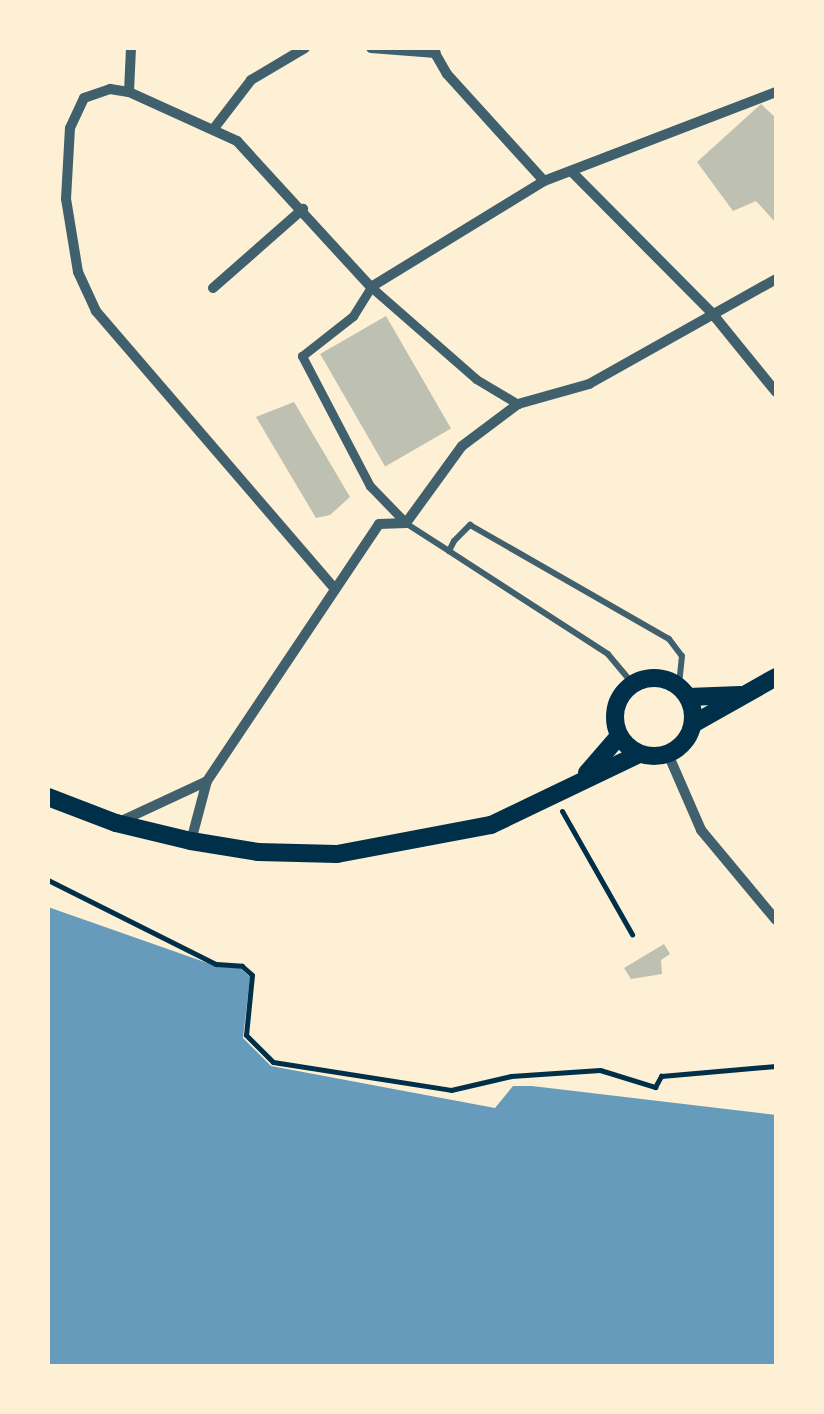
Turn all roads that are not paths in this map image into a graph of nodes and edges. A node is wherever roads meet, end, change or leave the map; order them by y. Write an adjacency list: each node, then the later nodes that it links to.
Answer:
1 (131, 48): 5 (street)
2 (304, 48): 7 (street)
3 (371, 48): 4 (street)
4 (434, 50): 9 (street)
5 (128, 92): 7 (street); 19 (street)
6 (776, 92): 8 (street)
7 (215, 127): 10 (street)
8 (571, 171): 9 (street); 14 (street)
9 (544, 181): 13 (street)
10 (303, 209): 12 (street); 13 (street)
11 (776, 280): 14 (street)
12 (213, 288)
13 (371, 288): 16 (street); 17 (street)
14 (711, 312): 15 (street); 16 (street)
15 (776, 392)
16 (518, 404): 17 (street)
17 (406, 523): 18 (lane); 19 (street)
18 (449, 551): 21 (lane); 22 (lane)
19 (335, 589): 29 (street)
20 (776, 677): 23 (main road)
21 (633, 684): 22 (main road); 25 (main road)
22 (684, 692): 23 (main road); 24 (main road)
23 (740, 696): 24 (main road)
24 (694, 724): 27 (main road)
25 (619, 736): 26 (main road); 28 (main road)
26 (639, 754): 27 (main road); 28 (main road)
27 (668, 754): 33 (street)
28 (582, 779): 32 (main road)
29 (207, 781): 31 (street); 32 (street)
30 (48, 797): 31 (main road)
31 (116, 823): 32 (main road)
32 (190, 840)
33 (776, 920)

